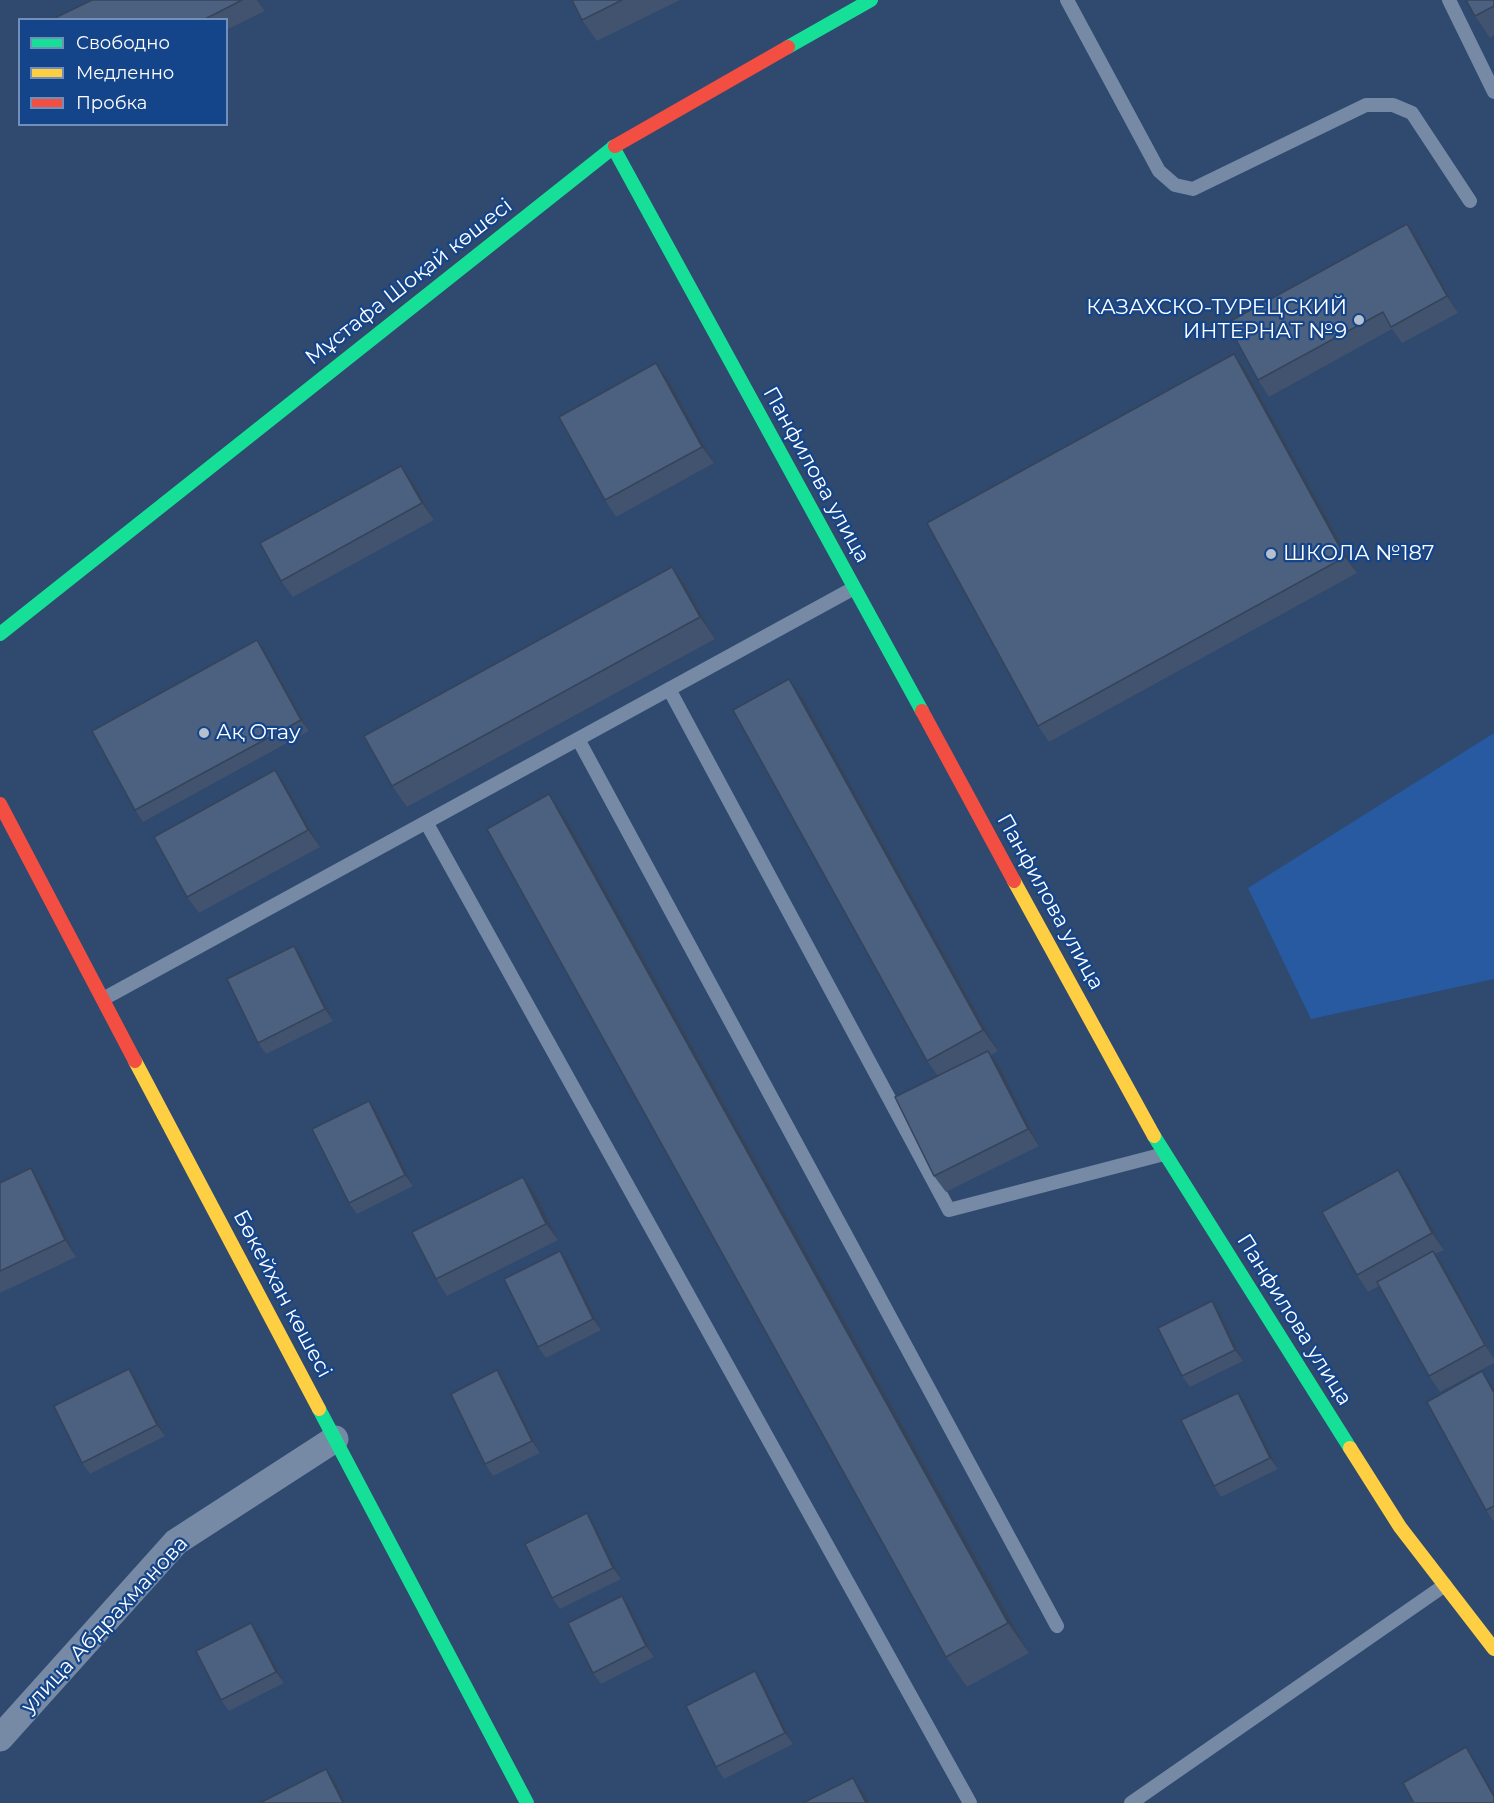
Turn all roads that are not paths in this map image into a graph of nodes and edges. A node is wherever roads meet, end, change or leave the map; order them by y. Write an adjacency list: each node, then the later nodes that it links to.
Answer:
1 (871, 0): 5 (street, Мұстафа Шоқай көшесі)
2 (1067, 0): 6 (lane)
3 (1449, 0): 4 (lane)
4 (1494, 92)
5 (613, 147): 7 (street, Панфилова улица); 8 (street, Мұстафа Шоқай көшесі)
6 (1470, 201)
7 (854, 588): 9 (lane); 14 (street, Панфилова улица)
8 (0, 634)
9 (669, 689): 10 (lane); 14 (lane)
10 (578, 739): 12 (lane); 17 (lane)
11 (0, 804): 13 (street, Бөкейхан көшесі)
12 (426, 822): 13 (lane); 21 (lane)
13 (103, 999): 15 (street, Бөкейхан көшесі)
14 (1164, 1154): 16 (street, Панфилова улица)
15 (335, 1439): 19 (street, улица Абдрахманова); 20 (street, Бөкейхан көшесі)
16 (1445, 1585): 18 (street, Панфилова улица); 22 (lane)
17 (1057, 1626)
18 (1494, 1649)
19 (0, 1738)
20 (527, 1803)
21 (970, 1803)
22 (1131, 1803)

